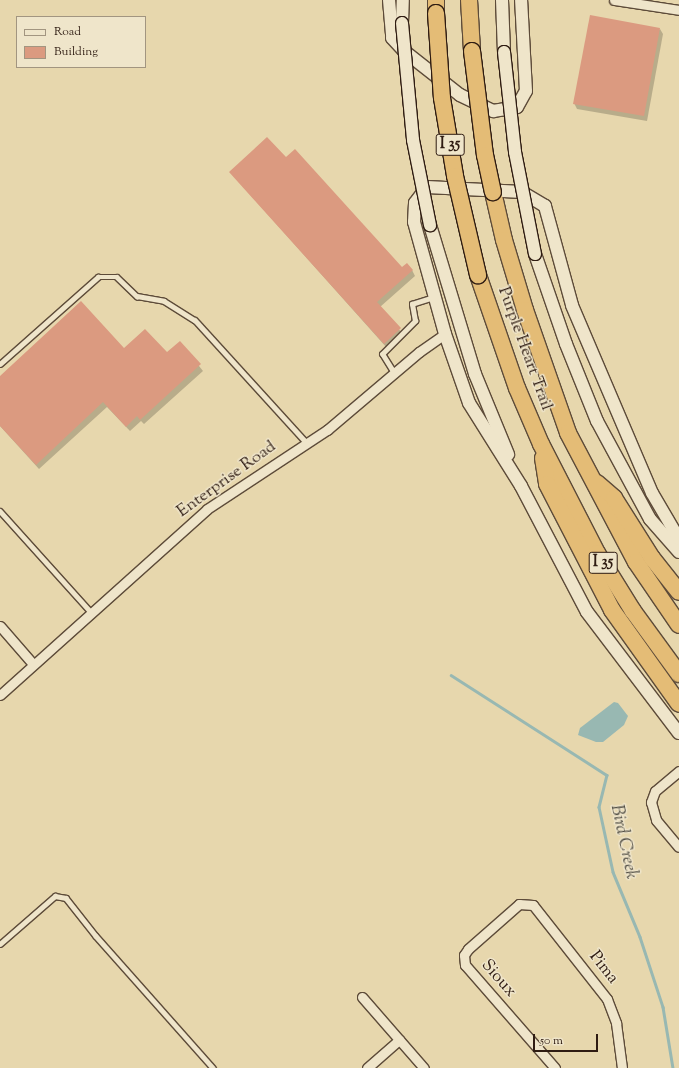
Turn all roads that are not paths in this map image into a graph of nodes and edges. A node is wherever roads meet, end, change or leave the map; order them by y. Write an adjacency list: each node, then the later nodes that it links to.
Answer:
1 (390, 0): 4 (main road)
2 (403, 0): 16 (main road, bridge)
3 (502, 0): 19 (main road, bridge)
4 (521, 0)
5 (614, 0): 8 (street)
6 (469, 1): 15 (highway, Purple Heart Trail / I 35, bridge)
7 (436, 6): 14 (highway, Purple Heart Trail / I 35, bridge)
8 (679, 10)
9 (435, 296): 10 (main road); 12 (lane); 18 (main road)
10 (445, 334): 12 (street, Enterprise Road); 16 (main road)
11 (0, 364): 13 (lane)
12 (394, 373): 13 (street, Enterprise Road)
13 (307, 443): 21 (street, Enterprise Road)
14 (541, 444): 25 (highway, Purple Heart Trail / I 35); 27 (highway)
15 (589, 476): 20 (highway); 22 (highway, Purple Heart Trail / I 35)
16 (521, 486): 28 (main road)
17 (0, 511): 21 (lane)
18 (679, 539)
19 (679, 552)
20 (679, 592)
21 (92, 612): 24 (street, Enterprise Road)
22 (679, 625)
23 (0, 626): 24 (street)
24 (33, 664): 26 (street, Enterprise Road)
25 (679, 674)
26 (0, 695)
27 (679, 704)
28 (679, 733)
29 (679, 771): 30 (street)
30 (679, 847)
31 (529, 903): 38 (street, Sioux); 39 (street, Pima)
32 (0, 944): 35 (lane)
33 (362, 997): 34 (street)
34 (399, 1040): 36 (street); 37 (street)
35 (213, 1068)
36 (367, 1068)
37 (424, 1068)
38 (555, 1068)
39 (622, 1068)

